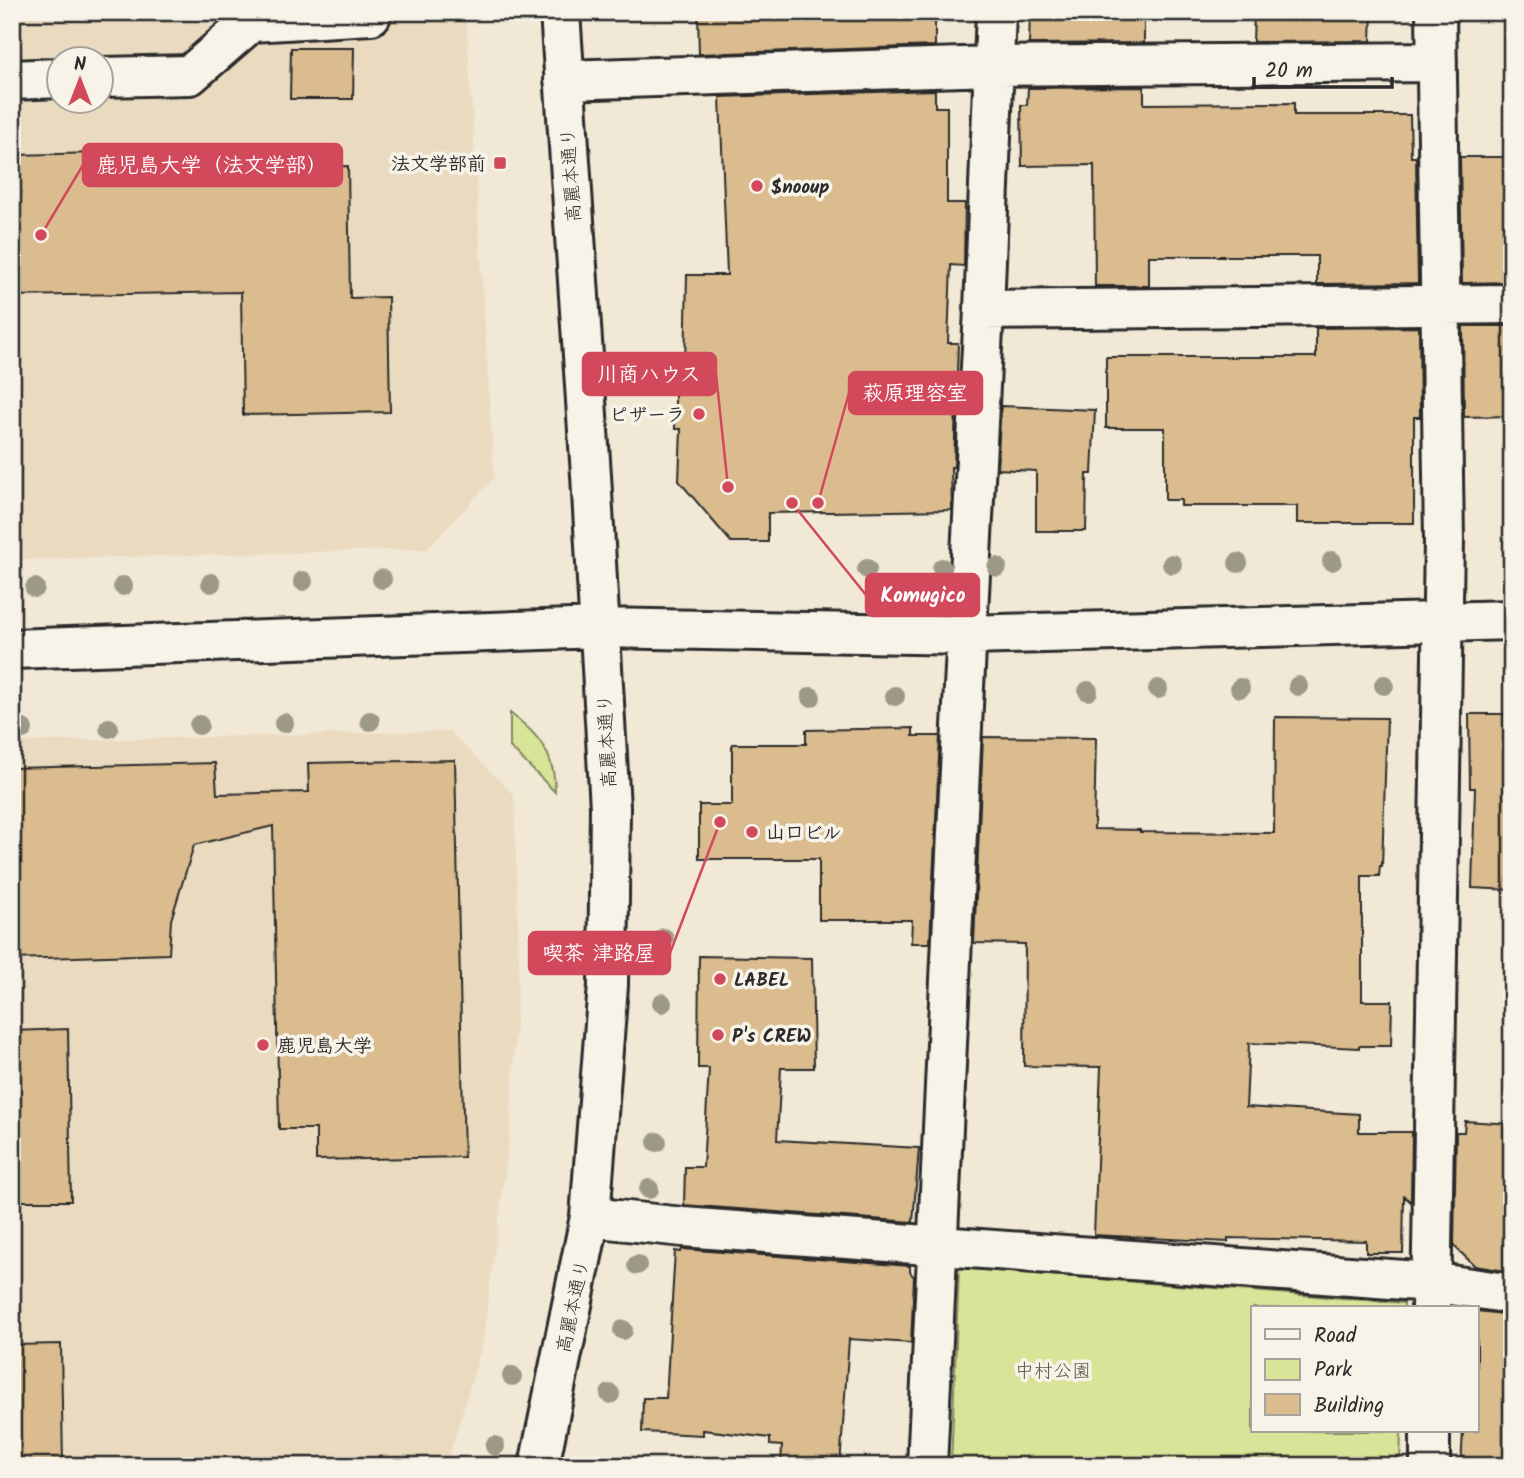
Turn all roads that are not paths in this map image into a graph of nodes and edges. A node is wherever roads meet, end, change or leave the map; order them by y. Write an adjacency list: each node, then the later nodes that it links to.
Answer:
1 (371, 12): 7 (street)
2 (560, 12): 10 (street, 高麗本通り)
3 (996, 12): 6 (street)
4 (1436, 12): 5 (street)
5 (1437, 62): 6 (street); 12 (street)
6 (994, 66): 10 (street); 13 (street)
7 (116, 77)
8 (46, 79): 9 (street)
9 (12, 80)
10 (564, 80): 16 (street, 高麗本通り)
11 (1512, 304): 12 (street)
12 (1441, 305): 13 (street); 15 (street)
13 (984, 310): 17 (street)
14 (1512, 620): 15 (street)
15 (1442, 622): 17 (street); 22 (street)
16 (600, 628): 17 (street); 18 (street); 19 (street, 高麗本通り)
17 (967, 635): 20 (street)
18 (12, 649)
19 (590, 1217): 20 (street); 24 (street, 高麗本通り)
20 (939, 1246): 22 (street); 25 (street)
21 (1512, 1294): 22 (street)
22 (1431, 1295)
23 (1430, 1432): 26 (street)
24 (538, 1466)
25 (927, 1466)
26 (1430, 1466)

